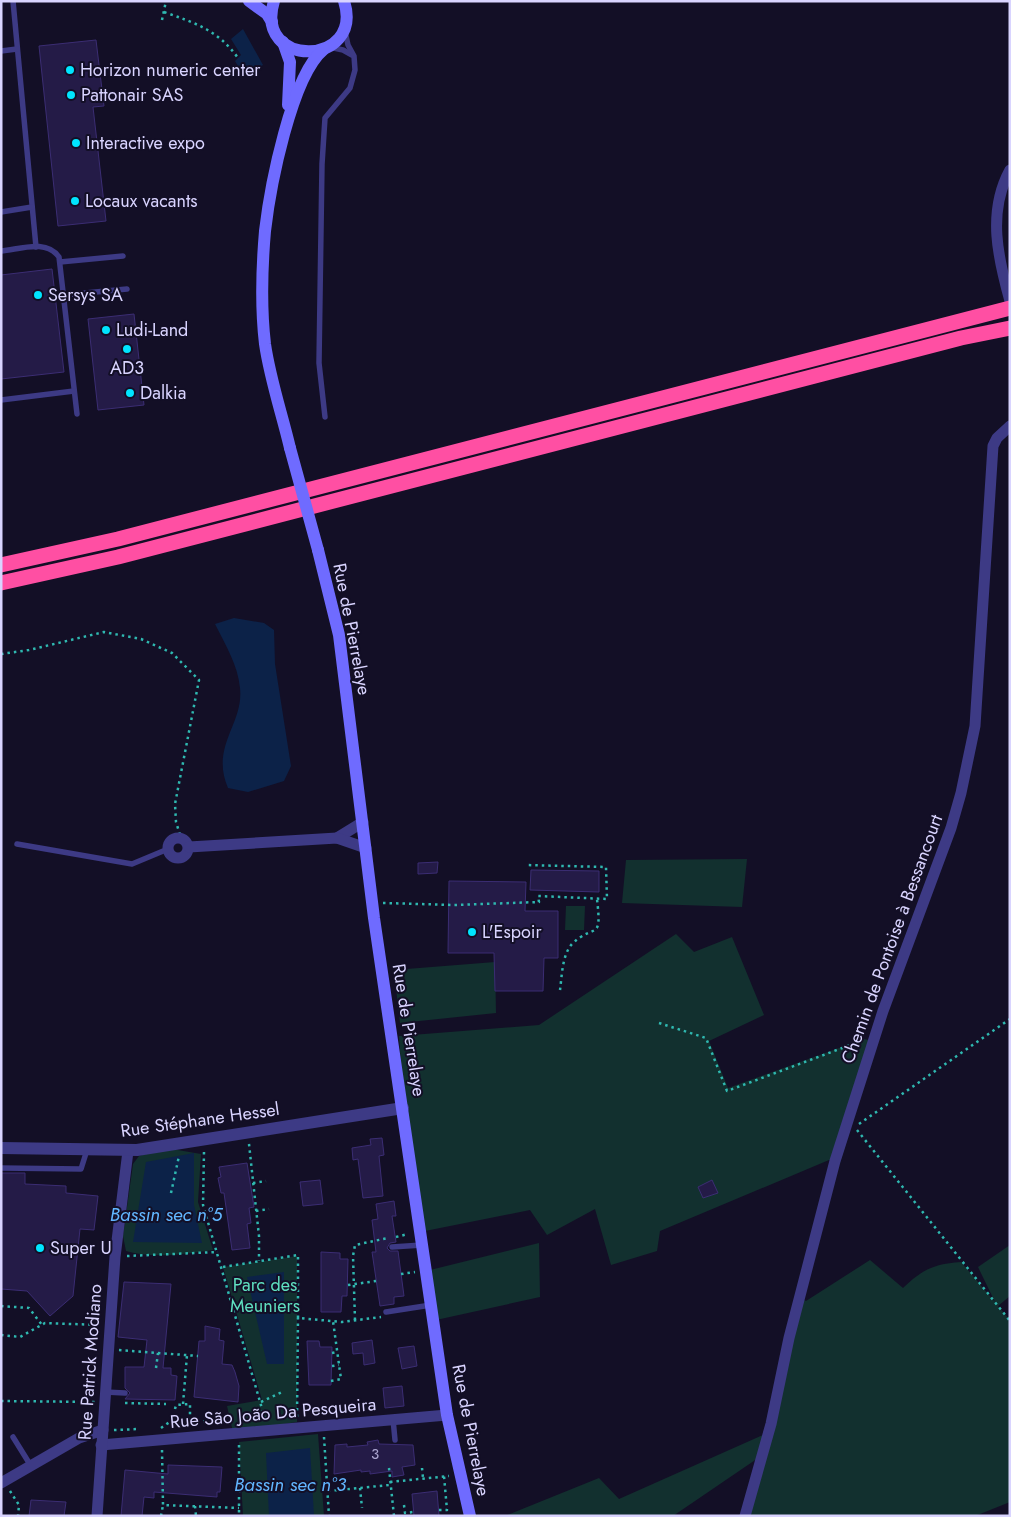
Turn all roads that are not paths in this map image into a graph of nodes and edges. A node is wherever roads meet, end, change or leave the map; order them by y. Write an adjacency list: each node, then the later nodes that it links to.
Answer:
1 (13, 1): 9 (lane)
2 (249, 1): 5 (main road)
3 (274, 1): 5 (main road)
4 (344, 1): 6 (main road)
5 (272, 22): 7 (main road)
6 (345, 24): 8 (main road); 11 (lane)
7 (283, 42): 8 (main road); 12 (main road)
8 (326, 48): 11 (lane); 12 (main road)
9 (17, 49): 10 (lane); 14 (lane)
10 (1, 51)
11 (354, 56): 28 (lane)
12 (285, 133): 32 (main road, Rue de Pierrelaye, bridge)
13 (1010, 170): 22 (street)
14 (32, 207): 15 (lane); 16 (lane)
15 (1, 212)
16 (36, 247): 17 (lane); 19 (lane)
17 (1, 252)
18 (123, 256): 19 (lane)
19 (60, 262): 21 (lane)
20 (127, 289): 21 (lane)
21 (64, 295): 25 (lane)
22 (1010, 302)
23 (1010, 308): 30 (highway)
24 (1010, 328): 31 (highway)
25 (74, 391): 26 (lane); 27 (lane)
26 (1, 400)
27 (77, 414)
28 (325, 417)
29 (1010, 426): 59 (street, Chemin de Pontoise à Bessancourt)
30 (1, 565)
31 (1, 583)
32 (363, 822): 33 (street); 36 (main road, Rue de Pierrelaye)
33 (337, 838): 35 (street); 36 (street)
34 (17, 844): 37 (lane)
35 (189, 847): 37 (street); 37 (street)
36 (366, 848): 38 (main road, Rue de Pierrelaye)
37 (168, 849)
38 (403, 1108): 41 (street, Rue Stéphane Hessel); 43 (main road, Rue de Pierrelaye)
39 (1, 1148): 40 (street, Rue Stéphane Hessel)
40 (87, 1150): 41 (street, Rue Stéphane Hessel); 42 (lane)
41 (128, 1151): 48 (street, Rue Patrick Modiano)
42 (1, 1168)
43 (421, 1238): 44 (lane); 45 (main road, Rue de Pierrelaye)
44 (392, 1247)
45 (431, 1305): 46 (lane); 49 (main road, Rue de Pierrelaye)
46 (386, 1312)
47 (125, 1393): 48 (lane)
48 (105, 1397): 51 (street, Rue Patrick Modiano)
49 (447, 1415): 50 (street, Rue São João Da Pesqueira); 58 (main road, Rue de Pierrelaye)
50 (393, 1419): 53 (lane); 54 (street, Rue São João Da Pesqueira)
51 (103, 1430): 54 (street, Rue Patrick Modiano); 55 (street)
52 (14, 1437): 55 (lane)
53 (395, 1440)
54 (101, 1445): 57 (street, Rue Patrick Modiano)
55 (31, 1466): 56 (street)
56 (3, 1482)
57 (97, 1516)
58 (470, 1516)
59 (745, 1516)

